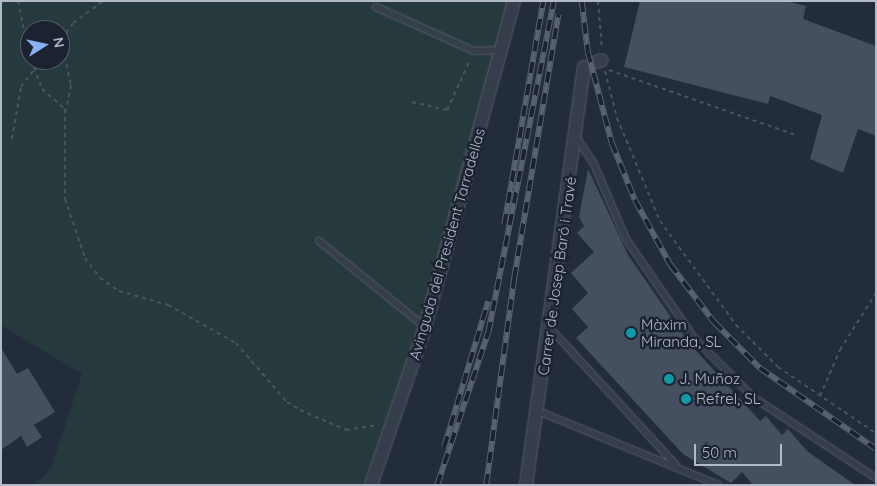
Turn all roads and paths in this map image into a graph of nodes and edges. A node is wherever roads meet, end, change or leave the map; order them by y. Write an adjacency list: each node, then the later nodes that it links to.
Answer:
1 (18, 1): 6 (path)
2 (103, 1): 7 (path)
3 (514, 1): 8 (street, Avinguda del President Tarradellas)
4 (598, 1): 10 (path)
5 (376, 7): 9 (lane)
6 (22, 20)
7 (70, 27)
8 (503, 50): 9 (lane); 21 (street, Avinguda del President Tarradellas)
9 (474, 51): 14 (path)
10 (599, 61)
11 (584, 67): 17 (street, Carrer de Josep Baró i Travé)
12 (67, 70): 15 (path)
13 (35, 71): 15 (path); 18 (path)
14 (412, 102)
15 (66, 112): 25 (path)
16 (798, 136): 23 (path)
17 (576, 137): 22 (street, Carrer de Josep Baró i Travé); 28 (lane)
18 (12, 139)
19 (318, 241): 21 (lane)
20 (876, 293): 23 (path)
21 (425, 326): 25 (street, Avinguda del President Tarradellas)
22 (550, 328): 24 (street, Carrer de Josep Baró i Travé); 27 (lane)
23 (820, 396): 26 (path)
24 (538, 411): 27 (lane); 30 (street, Carrer de Josep Baró i Travé)
25 (393, 420): 29 (street, Avinguda del President Tarradellas)
26 (874, 432)
27 (676, 465): 31 (lane)
28 (876, 478)
29 (370, 485)
30 (526, 485)
31 (718, 485)

